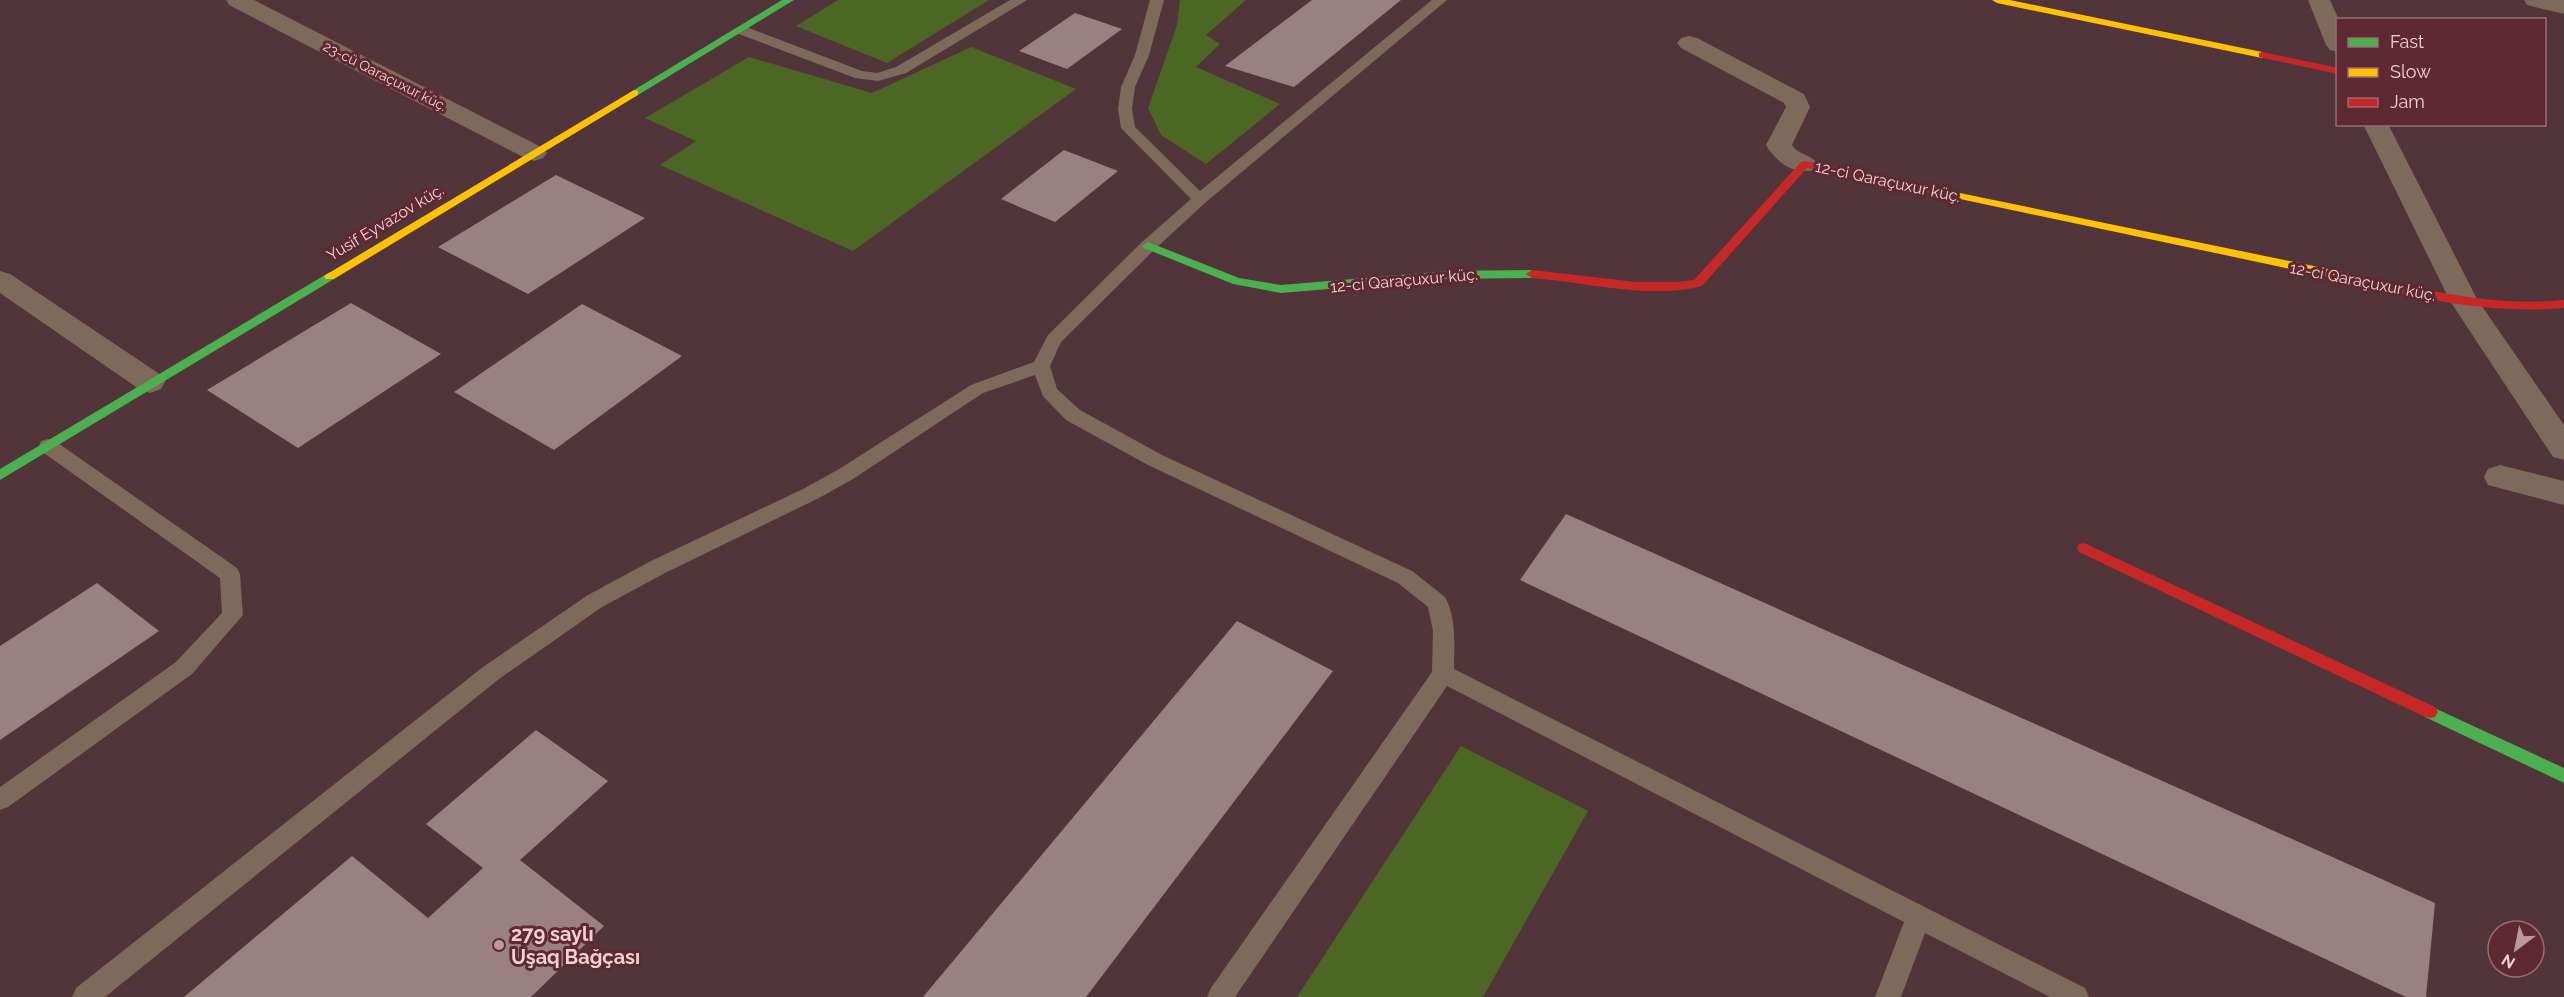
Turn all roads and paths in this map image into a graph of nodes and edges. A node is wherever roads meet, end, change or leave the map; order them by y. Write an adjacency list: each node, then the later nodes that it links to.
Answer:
1 (237, 0): 15 (street, 23-cü Qaraçuxur küç.)
2 (789, 0): 10 (street, Yusif Eyvazov küç.)
3 (1020, 0): 10 (lane)
4 (1157, 0): 17 (lane)
5 (1440, 0): 17 (lane)
6 (1997, 0): 13 (street)
7 (2319, 0): 11 (street)
8 (2535, 0): 9 (street)
9 (2564, 7)
10 (741, 30): 15 (street, Yusif Eyvazov küç.)
11 (2336, 42)
12 (1689, 43): 16 (street)
13 (2336, 71)
14 (2376, 126): 20 (street, 12-ci Qaraçuxur küç.)
15 (534, 153): 23 (street, Yusif Eyvazov küç.)
16 (1805, 164): 18 (street, 12-ci Qaraçuxur küç.); 20 (street, 12-ci Qaraçuxur küç.)
17 (1200, 199): 18 (lane)
18 (1148, 246): 22 (lane)
19 (0, 280): 23 (street)
20 (2464, 301): 21 (street, 12-ci Qaraçuxur küç.); 25 (street, 12-ci Qaraçuxur küç.)
21 (2564, 304)
22 (1041, 366): 30 (lane); 34 (lane)
23 (150, 382): 24 (street, Yusif Eyvazov küç.)
24 (48, 446): 26 (street, Yusif Eyvazov küç.); 32 (lane)
25 (2564, 449)
26 (0, 475)
27 (2500, 477): 28 (street)
28 (2564, 493)
29 (2084, 548): 31 (street)
30 (1443, 674): 33 (lane); 35 (lane)
31 (2564, 776)
32 (0, 800)
33 (1918, 917): 36 (lane); 37 (lane)
34 (85, 997)
35 (1220, 997)
36 (1888, 997)
37 (2076, 997)

